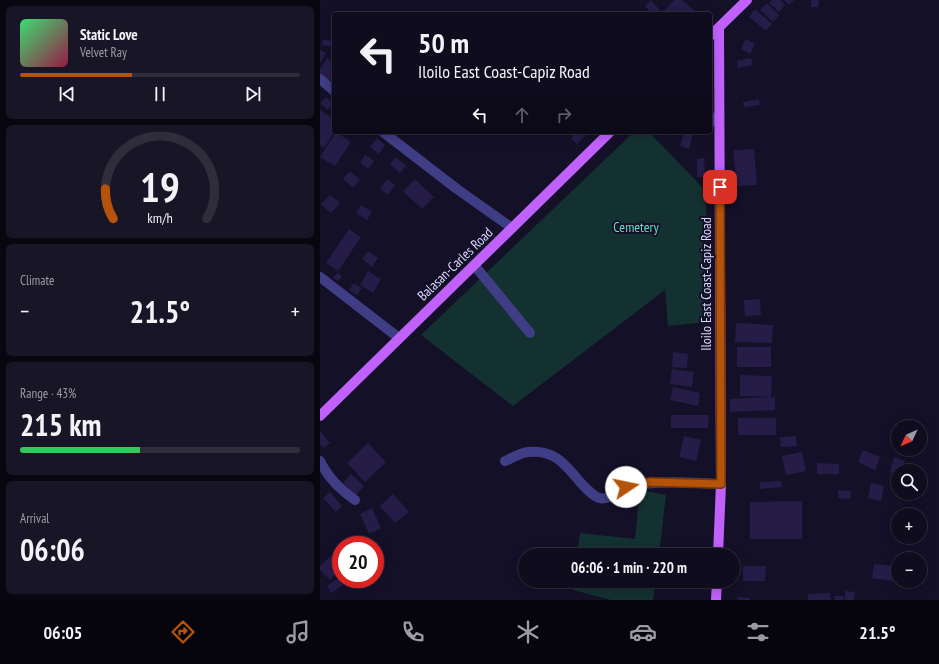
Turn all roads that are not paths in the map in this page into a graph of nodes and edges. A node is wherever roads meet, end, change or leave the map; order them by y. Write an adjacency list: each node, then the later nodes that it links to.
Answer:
1 (747, 0): 2 (main road)
2 (719, 28): 3 (main road); 6 (main road, Iloilo East Coast-Capiz Road)
3 (712, 34)
4 (712, 75): 6 (main road)
5 (320, 79): 7 (street)
6 (719, 83): 9 (main road, Iloilo East Coast-Capiz Road)
7 (332, 89)
8 (712, 118): 9 (street)
9 (719, 124): 20 (main road, Iloilo East Coast-Capiz Road)
10 (387, 134): 12 (street)
11 (608, 134): 12 (main road, Balasan-Carles Road)
12 (512, 228): 13 (main road, Balasan-Carles Road)
13 (474, 265): 15 (street); 16 (main road, Balasan-Carles Road)
14 (320, 277): 16 (street)
15 (530, 333)
16 (399, 338): 17 (main road, Balasan-Carles Road)
17 (320, 416)
18 (320, 461): 21 (street)
19 (505, 461): 20 (street)
20 (721, 484): 22 (main road, Iloilo East Coast-Capiz Road)
21 (355, 500)
22 (718, 548)
23 (717, 588): 24 (main road)
24 (716, 600)

